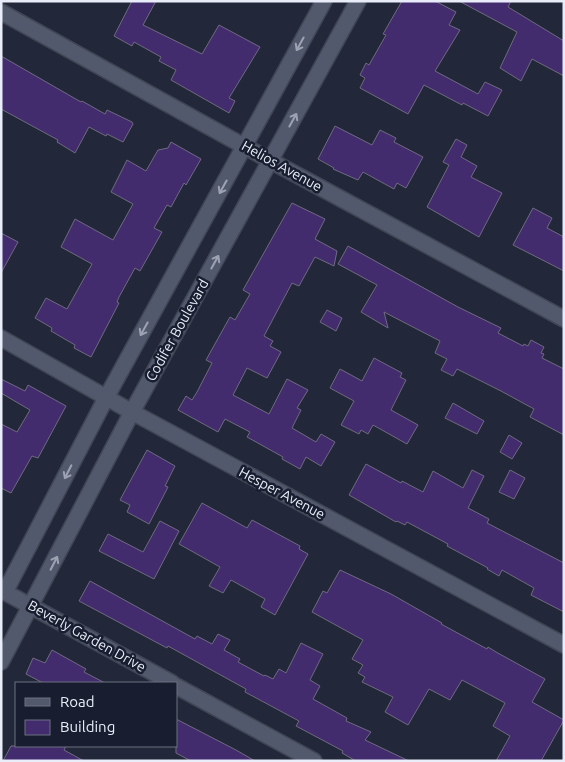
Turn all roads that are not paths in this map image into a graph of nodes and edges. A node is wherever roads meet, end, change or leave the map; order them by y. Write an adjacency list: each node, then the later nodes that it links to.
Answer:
1 (324, 1): 4 (street, Codifer Boulevard, one-way to 4)
2 (358, 1): 5 (street, Codifer Boulevard, one-way to 2)
3 (1, 12): 4 (street, Helios Avenue)
4 (245, 146): 5 (street, Helios Avenue); 8 (street, Codifer Boulevard, one-way to 8)
5 (271, 161): 6 (street, Helios Avenue); 9 (street, Codifer Boulevard, one-way to 5)
6 (564, 319)
7 (1, 338): 8 (street, Hesper Avenue)
8 (106, 398): 9 (street, Hesper Avenue); 10 (street, Codifer Boulevard, one-way to 10)
9 (132, 412): 11 (street, Codifer Boulevard, one-way to 9); 12 (street, Hesper Avenue)
10 (3, 591): 11 (street, Beverly Garden Drive)
11 (31, 606): 13 (street, Codifer Boulevard); 14 (street, Beverly Garden Drive)
12 (564, 645)
13 (1, 662)
14 (170, 682)
15 (178, 687): 16 (street)
16 (314, 761)

